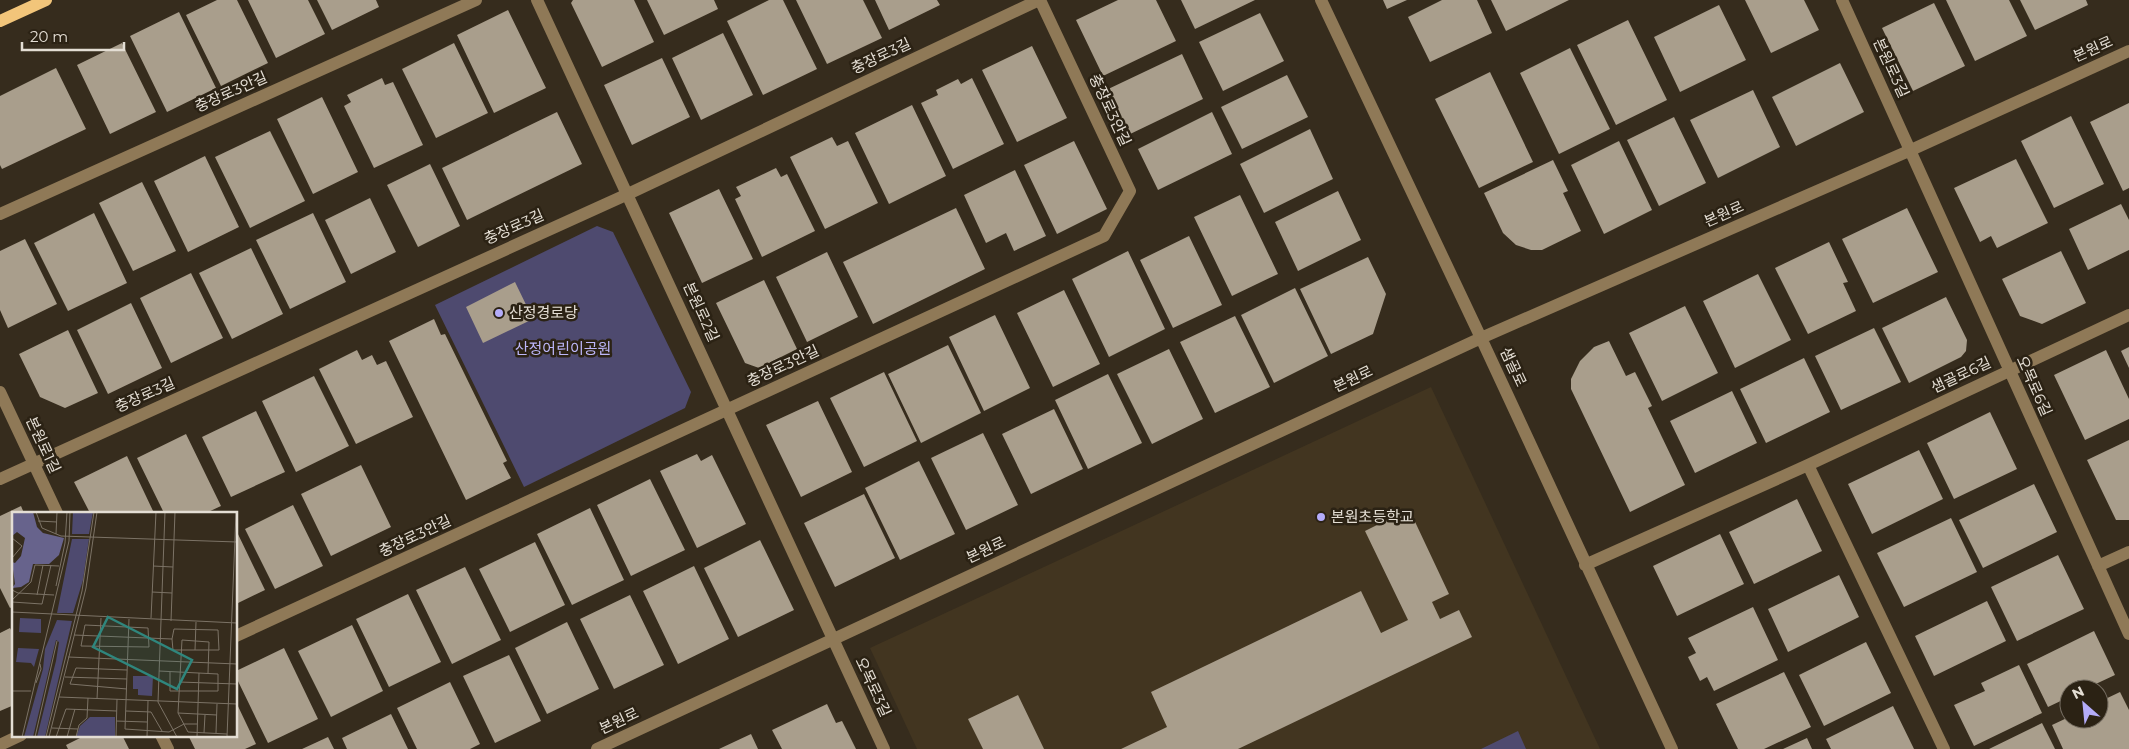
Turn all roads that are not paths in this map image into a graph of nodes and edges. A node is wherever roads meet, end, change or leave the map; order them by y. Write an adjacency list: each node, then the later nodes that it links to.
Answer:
1 (46, 0): 7 (main road)
2 (476, 0): 11 (street, 충장로3안길)
3 (537, 0): 10 (street, 본원로2길)
4 (1039, 0): 10 (street, 충장로3길); 16 (street, 충장로3안길)
5 (1321, 0): 13 (street, 샘골로)
6 (1842, 0): 9 (street, 본원로3길)
7 (0, 21)
8 (2129, 51): 9 (street, 본원로)
9 (1911, 150): 13 (street, 본원로); 14 (street, 오목로6길)
10 (628, 194): 16 (street, 본원로2길); 17 (street, 충장로3길)
11 (0, 214)
12 (2129, 315): 14 (street, 샘골로6길)
13 (1482, 338): 22 (street, 샘골로); 26 (street, 본원로)
14 (2010, 371): 18 (street, 샘골로6길); 23 (street, 오목로6길)
15 (0, 392): 17 (street, 본원로1길)
16 (728, 409): 25 (street, 충장로3안길); 26 (street, 본원로2길)
17 (34, 463): 19 (street, 충장로3길); 20 (street, 본원로1길)
18 (1808, 465): 22 (street, 샘골로6길); 34 (street)
19 (0, 479)
20 (57, 512)
21 (2129, 552): 23 (street)
22 (1585, 565): 33 (street, 샘골로)
23 (2098, 566): 24 (street, 오목로6길)
24 (2129, 634)
25 (238, 635)
26 (833, 638): 31 (street, 본원로); 32 (street, 오목로3길)
27 (19, 736): 29 (street)
28 (162, 736): 30 (street)
29 (0, 745)
30 (168, 749)
31 (597, 749)
32 (884, 749)
33 (1672, 749)
34 (1944, 749)

